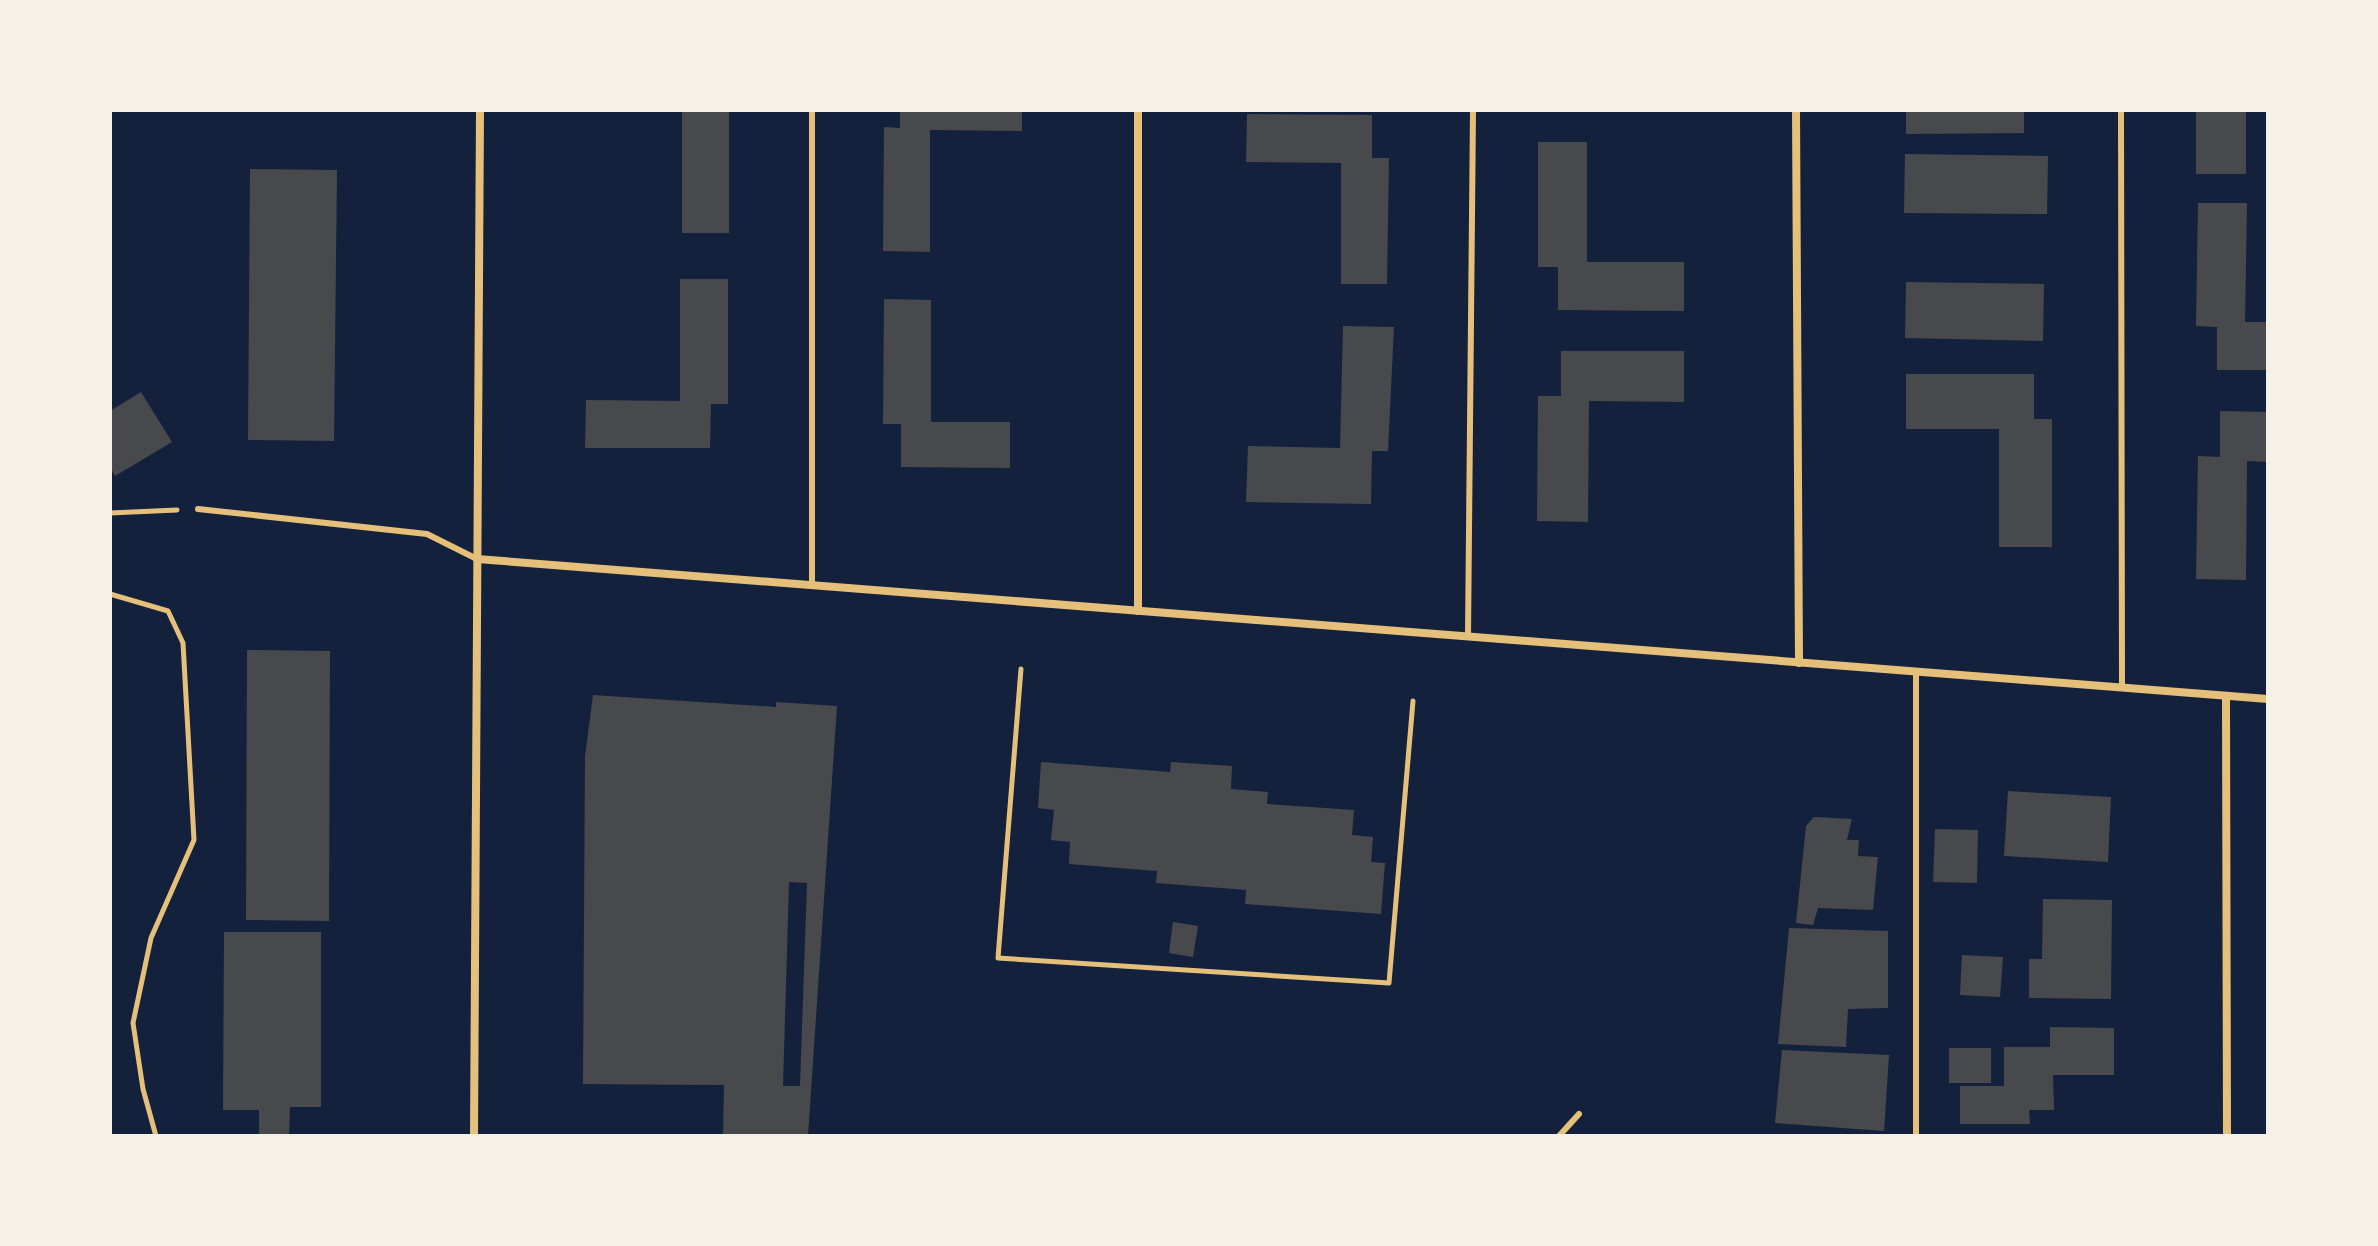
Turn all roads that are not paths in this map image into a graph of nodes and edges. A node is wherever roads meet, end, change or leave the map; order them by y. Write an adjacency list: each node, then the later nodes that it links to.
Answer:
1 (480, 110): 8 (street)
2 (812, 110): 9 (lane)
3 (1138, 110): 10 (street)
4 (1473, 110): 11 (lane)
5 (1796, 110): 12 (street)
6 (2121, 110): 14 (lane)
7 (198, 509): 8 (lane)
8 (477, 559): 9 (street); 18 (street)
9 (812, 583): 10 (street)
10 (1138, 611): 11 (street)
11 (1468, 636): 12 (street)
12 (1799, 663): 13 (street)
13 (1916, 672): 14 (street); 20 (lane)
14 (2122, 688): 15 (street)
15 (2226, 697): 16 (street); 21 (street)
16 (2268, 699)
17 (1579, 1114): 19 (lane)
18 (474, 1136)
19 (1559, 1136)
20 (1916, 1136)
21 (2227, 1136)

